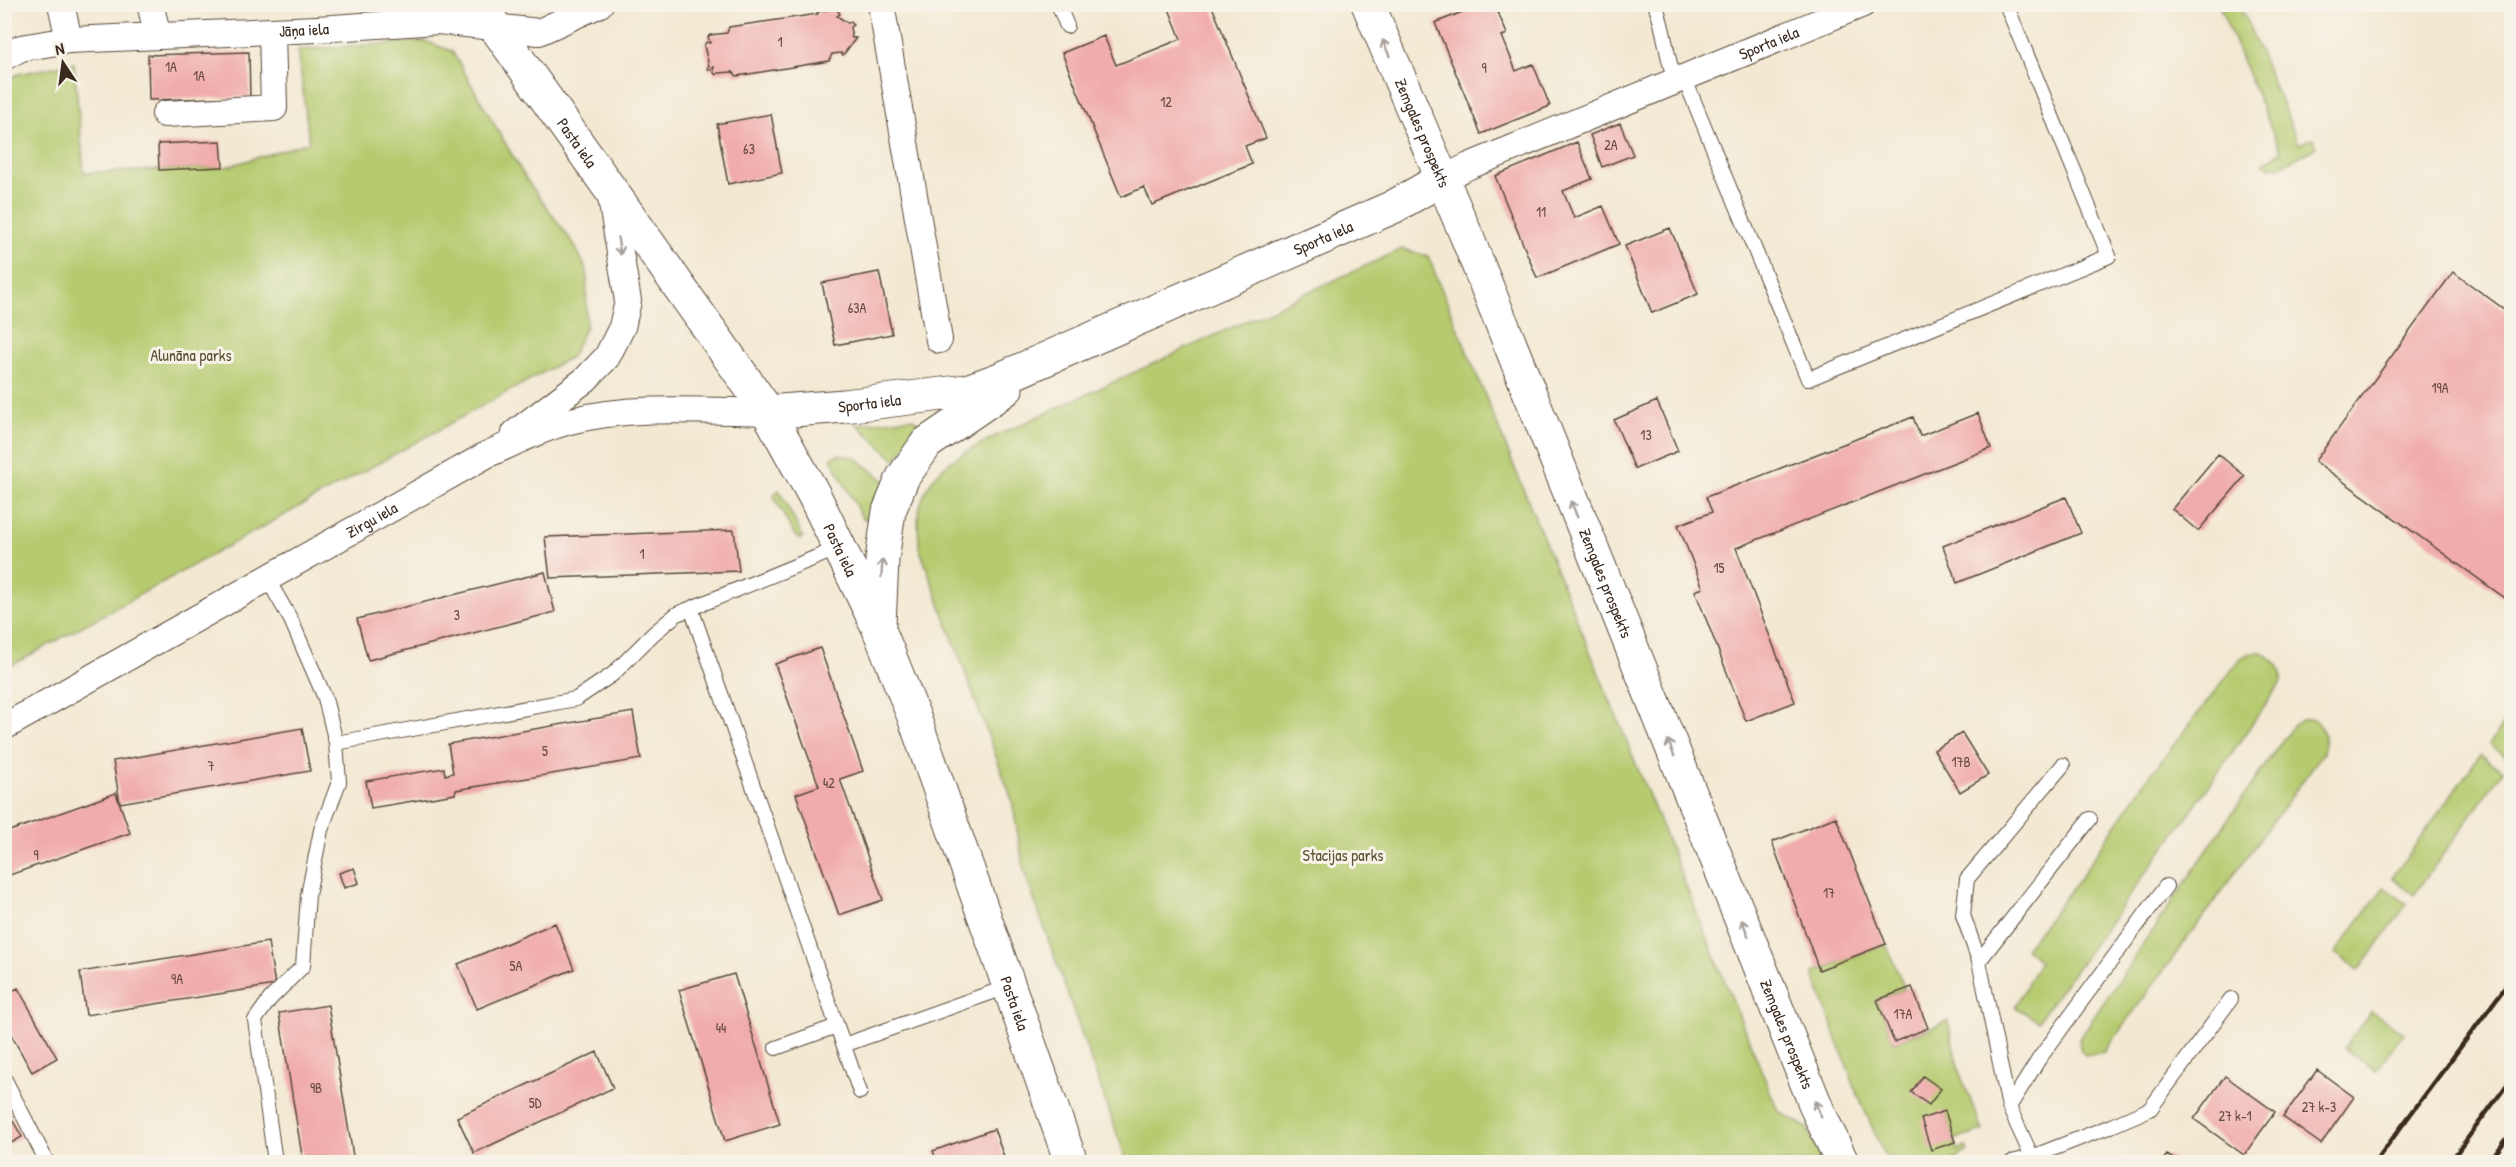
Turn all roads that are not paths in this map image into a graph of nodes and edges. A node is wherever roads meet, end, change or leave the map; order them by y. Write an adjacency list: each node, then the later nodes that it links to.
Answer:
1 (61, 4): 14 (street)
2 (150, 4): 13 (street)
3 (600, 4): 10 (street, Jāņa iela)
4 (881, 4): 20 (street)
5 (1058, 4): 11 (lane)
6 (1368, 4): 18 (main road, Zemgales prospekts, one-way to 6)
7 (1655, 4): 16 (lane)
8 (1863, 4): 16 (street, Sporta iela)
9 (2006, 4): 16 (lane)
10 (488, 17): 12 (street, Jāņa iela); 19 (main road, Pasta iela)
11 (1067, 26)
12 (272, 31): 13 (street, Jāņa iela); 17 (street)
13 (158, 36): 14 (street, Jāņa iela)
14 (69, 40): 15 (street, Jāņa iela)
15 (4, 57)
16 (1680, 79): 18 (street, Sporta iela)
17 (165, 114)
18 (1442, 179): 21 (main road, Sporta iela); 46 (main road, Zemgales prospekts, one-way to 18)
19 (609, 189): 22 (main road, Pasta iela); 23 (street, one-way to 23)
20 (939, 340)
21 (1059, 353): 22 (main road, Sporta iela); 27 (main road, one-way to 21)
22 (768, 412): 23 (street, Zirgu iela); 24 (main road, Pasta iela)
23 (488, 454): 25 (street, Zirgu iela)
24 (841, 547): 26 (lane); 27 (main road, Pasta iela)
25 (268, 580): 28 (street, Zirgu iela); 29 (lane)
26 (691, 608): 29 (lane); 36 (lane)
27 (878, 627): 34 (main road, Pasta iela)
28 (4, 727)
29 (336, 743): 44 (lane)
30 (2063, 765): 33 (lane)
31 (2090, 819): 33 (lane)
32 (2166, 886): 41 (lane)
33 (1979, 961): 41 (lane)
34 (1010, 986): 37 (lane); 45 (main road, Pasta iela)
35 (2231, 999): 42 (lane)
36 (837, 1026): 37 (lane); 38 (lane)
37 (843, 1045): 40 (lane)
38 (776, 1048)
39 (4, 1078): 43 (lane)
40 (860, 1092)
41 (2008, 1107): 42 (lane)
42 (2032, 1160): 47 (lane)
43 (47, 1162)
44 (275, 1162)
45 (1071, 1162)
46 (1842, 1162)
47 (2012, 1162)

